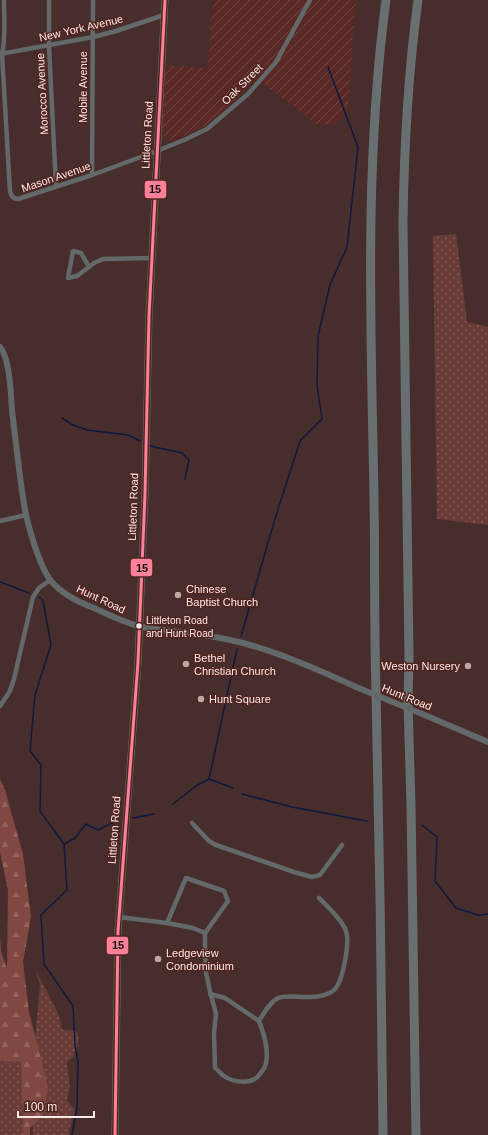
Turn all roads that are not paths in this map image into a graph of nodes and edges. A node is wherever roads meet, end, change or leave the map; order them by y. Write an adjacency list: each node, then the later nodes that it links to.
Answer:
1 (4, 0): 11 (street, Mason Avenue)
2 (49, 0): 10 (street, Morocco Avenue)
3 (93, 0): 9 (street, Mobile Avenue)
4 (165, 0): 8 (main road, Littleton Road)
5 (310, 0): 12 (street, Oak Street)
6 (386, 0): 33 (highway)
7 (418, 0): 34 (highway)
8 (164, 15): 9 (street, New York Avenue); 12 (main road, Littleton Road)
9 (93, 37): 10 (street, New York Avenue); 13 (street, Mobile Avenue)
10 (49, 46): 11 (street, New York Avenue); 14 (street, Morocco Avenue)
11 (1, 54): 14 (street, Mason Avenue)
12 (157, 151): 13 (street, Mason Avenue); 15 (main road, Littleton Road)
13 (92, 175): 14 (street, Mason Avenue)
14 (56, 186)
15 (152, 258): 16 (street); 21 (main road, Littleton Road)
16 (89, 267): 16 (street)
17 (0, 347): 18 (street, Hunt Road)
18 (26, 515): 19 (street); 20 (street, Hunt Road)
19 (0, 520)
20 (50, 580): 21 (street, Hunt Road); 22 (street)
21 (140, 626): 23 (street, Hunt Road, bridge); 27 (main road, Littleton Road)
22 (0, 706)
23 (488, 742)
24 (192, 823): 25 (street)
25 (342, 845)
26 (319, 898): 31 (street)
27 (119, 917): 28 (street); 32 (main road, Littleton Road)
28 (167, 923): 29 (street); 29 (street)
29 (206, 933): 30 (street)
30 (210, 994): 31 (street); 31 (street)
31 (259, 1021)
32 (115, 1135)
33 (383, 1135)
34 (416, 1135)

